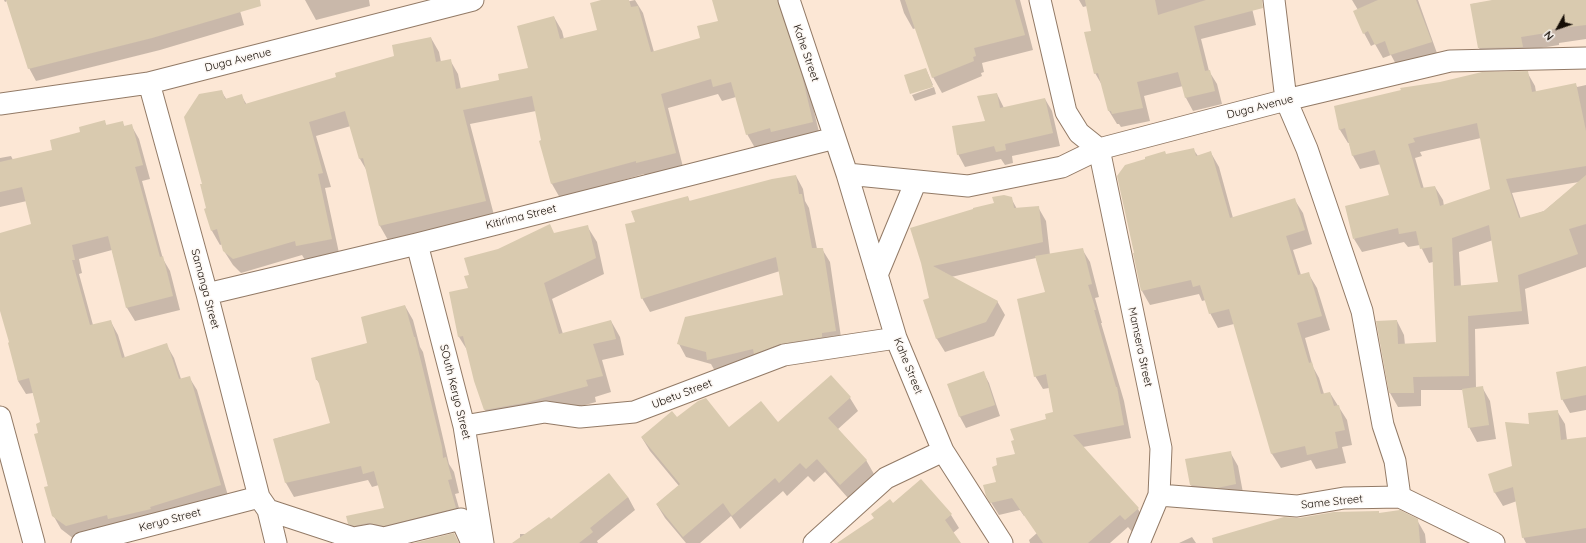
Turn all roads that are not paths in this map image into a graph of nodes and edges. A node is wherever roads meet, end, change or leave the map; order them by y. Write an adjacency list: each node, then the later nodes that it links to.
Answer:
1 (473, 0): 6 (street, Duga Avenue)
2 (789, 0): 9 (street, Kahe Street)
3 (1040, 0): 10 (street)
4 (1274, 0): 7 (street)
5 (1586, 58): 7 (street, Duga Avenue)
6 (149, 83): 8 (street, Duga Avenue); 15 (street, Samanga Street)
7 (1286, 100): 10 (street, Duga Avenue); 21 (street)
8 (0, 104)
9 (835, 138): 11 (street, Kahe Street); 13 (street, Kitirima Street)
10 (1099, 149): 12 (street, Duga Avenue); 20 (street, Mamsera Street)
11 (847, 174): 12 (street); 14 (street, Kahe Street)
12 (916, 181): 14 (street)
13 (417, 244): 15 (street, Kitirima Street); 18 (street, SOuth Keryo Street)
14 (878, 275): 16 (street, Kahe Street)
15 (207, 294): 22 (street, Samanga Street)
16 (896, 338): 18 (street, Ubetu Street); 19 (street, Kahe Street)
17 (0, 416): 23 (street)
18 (464, 426): 27 (street, SOuth Keryo Street)
19 (943, 451): 28 (street); 29 (street, Kahe Street)
20 (1159, 495): 21 (street, Same Street); 30 (street, Mamsera Street)
21 (1400, 496): 31 (street, Same Street)
22 (264, 503): 24 (street, Keryo Street); 25 (street, Samanga Street); 26 (street)
23 (34, 543)
24 (82, 543)
25 (276, 543)
26 (472, 543)
27 (483, 543)
28 (814, 543)
29 (1002, 543)
30 (1139, 543)
31 (1494, 543)

